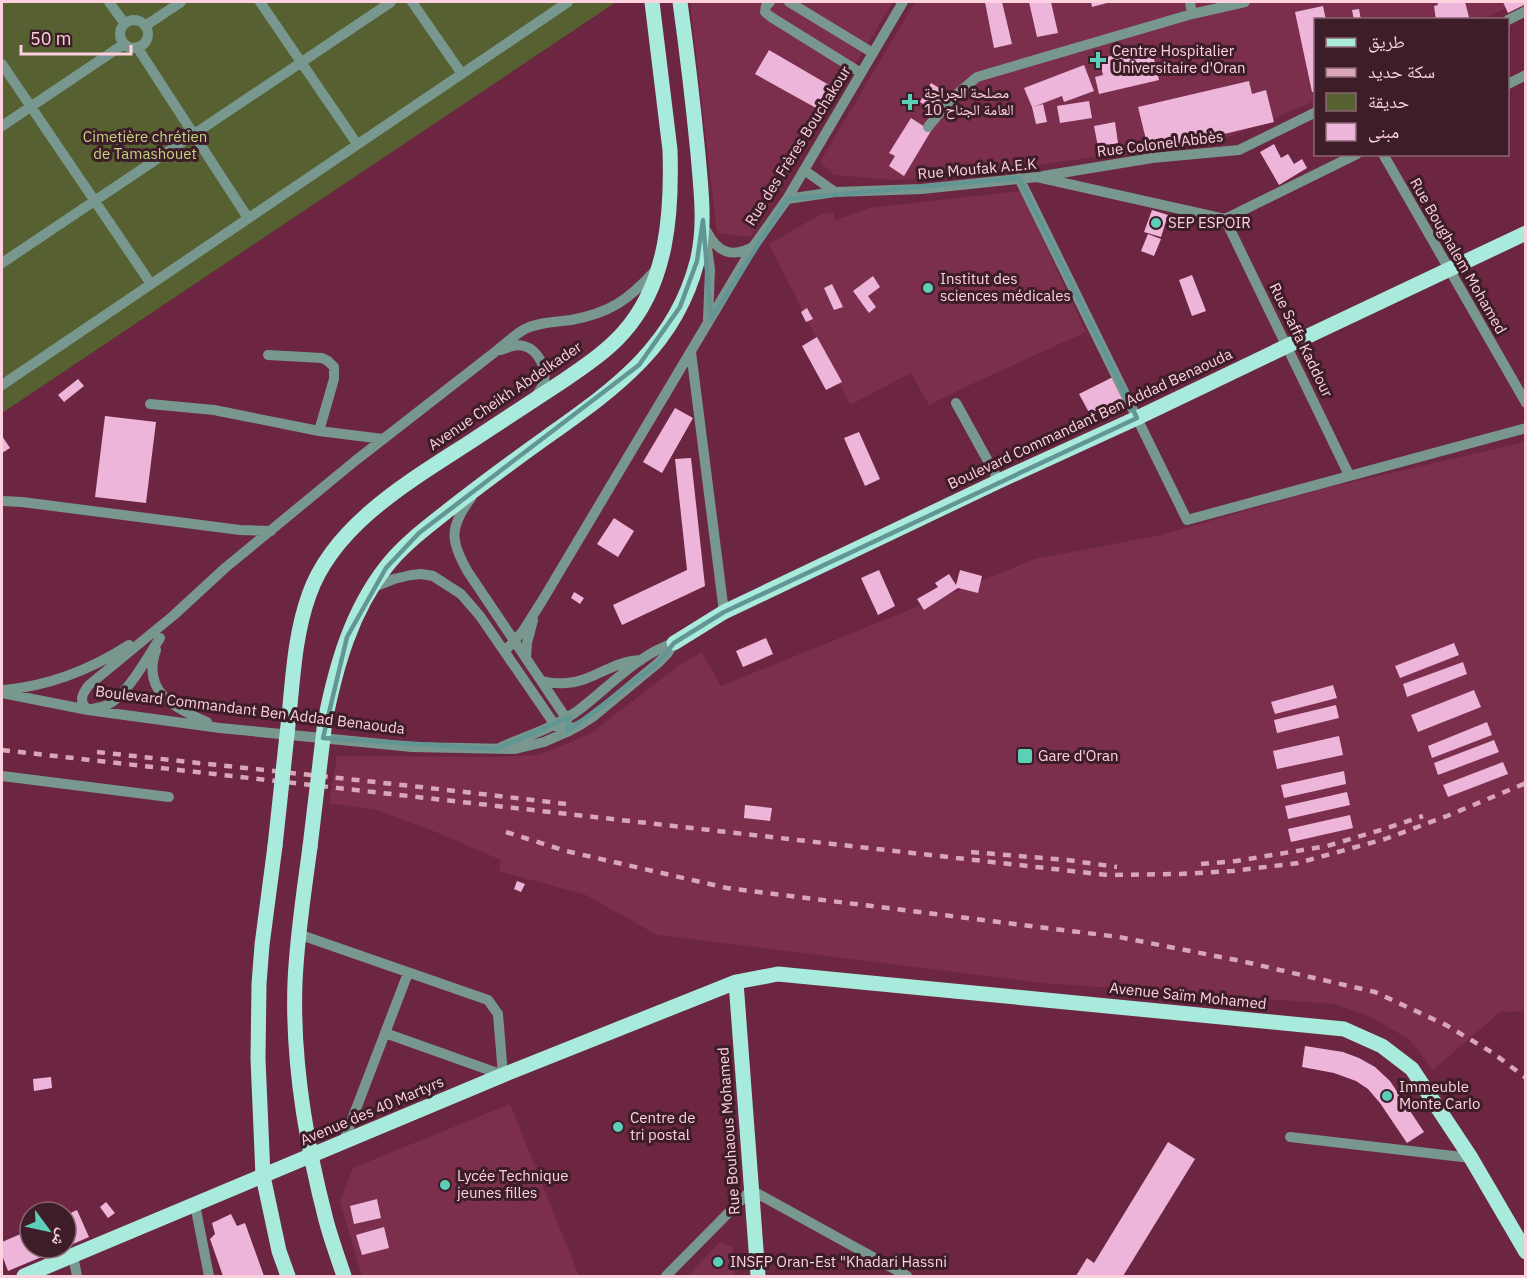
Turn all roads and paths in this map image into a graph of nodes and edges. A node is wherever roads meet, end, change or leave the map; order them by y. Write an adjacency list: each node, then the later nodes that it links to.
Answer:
1 (109, 2): 17 (street)
2 (181, 2): 18 (street)
3 (260, 2): 22 (street)
4 (391, 2): 22 (street)
5 (412, 2): 25 (street)
6 (651, 2): 48 (main road, Avenue Cheikh Abdelkader)
7 (680, 2): 44 (main road)
8 (770, 2): 24 (street)
9 (789, 2): 21 (street)
10 (903, 2): 21 (street, Rue des Frères Bouchakour)
11 (1190, 2): 15 (street)
12 (1245, 2): 15 (street)
13 (564, 3): 25 (street)
14 (1526, 11): 16 (street)
15 (1192, 15): 31 (street)
16 (1509, 20)
17 (125, 24): 18 (street); 19 (street)
18 (145, 26): 20 (street)
19 (124, 44): 20 (street); 28 (street)
20 (137, 47): 32 (street)
21 (873, 53): 24 (street, Rue des Frères Bouchakour)
22 (301, 62): 32 (street); 33 (street)
23 (2, 64): 28 (street)
24 (861, 73): 36 (street, Rue des Frères Bouchakour)
25 (462, 74): 33 (street)
26 (1526, 75): 27 (street)
27 (1509, 84)
28 (31, 107): 30 (street); 41 (street)
29 (1314, 113): 37 (street, Rue Colonel Abbès)
30 (2, 126)
31 (928, 127)
32 (194, 134): 41 (street); 42 (street)
33 (357, 144): 42 (street)
34 (1353, 156): 43 (street)
35 (1384, 156): 49 (street, Rue Boughalem Mohamed)
36 (804, 170): 39 (street); 40 (street, Rue des Frères Bouchakour)
37 (1037, 177): 38 (street, Rue Moufak A.E.K); 43 (street, Rue Moufak A.E.K)
38 (1019, 178): 39 (street, Rue Moufak A.E.K); 61 (street)
39 (835, 192): 40 (street, Rue Moufak A.E.K)
40 (787, 199): 46 (street, Rue des Frères Bouchakour)
41 (95, 200): 47 (street); 50 (street)
42 (248, 218): 50 (street)
43 (1225, 219): 52 (street, Rue Saffa Kaddour)
44 (703, 220): 46 (street, Rue des Frères Bouchakour); 51 (street); 66 (main road)
45 (1526, 233): 49 (main road, Boulevard Commandant Ben Addad Benaouda)
46 (753, 247): 51 (street, Rue des Frères Bouchakour)
47 (2, 263)
48 (659, 267): 53 (street); 57 (main road, Avenue Cheikh Abdelkader)
49 (1448, 269): 52 (main road, Boulevard Commandant Ben Addad Benaouda); 59 (street, Rue Boughalem Mohamed)
50 (151, 284): 56 (street)
51 (708, 323): 54 (street, Rue des Frères Bouchakour)
52 (1287, 346): 61 (main road, Boulevard Commandant Ben Addad Benaouda); 65 (street, Rue Saffa Kaddour)
53 (495, 352): 57 (street); 64 (street)
54 (691, 352): 71 (street); 72 (street, Rue des Frères Bouchakour)
55 (268, 355): 63 (street)
56 (2, 385)
57 (533, 401): 99 (main road, Avenue Cheikh Abdelkader, bridge)
58 (956, 403): 67 (street)
59 (1526, 403)
60 (150, 404): 63 (street)
61 (1137, 418): 65 (street); 67 (main road, Boulevard Commandant Ben Addad Benaouda)
62 (1526, 428): 65 (street)
63 (319, 430): 64 (street)
64 (383, 439): 69 (street)
65 (1349, 475)
66 (485, 481): 70 (main road); 75 (street)
67 (999, 481): 71 (main road, Boulevard Commandant Ben Addad Benaouda)
68 (2, 501): 69 (street)
69 (271, 531): 73 (street)
70 (371, 588): 77 (street); 90 (main road, bridge)
71 (724, 612): 76 (main road, Boulevard Commandant Ben Addad Benaouda)
72 (533, 614): 75 (street, Rue des Frères Bouchakour); 78 (street)
73 (174, 615): 74 (street); 81 (street); 82 (street)
74 (160, 638): 82 (street); 85 (street)
75 (514, 642): 77 (street, Rue des Frères Bouchakour); 78 (street)
76 (674, 643): 79 (street, Boulevard Commandant Ben Addad Benaouda); 86 (street, Boulevard Commandant Ben Addad Benaouda)
77 (505, 651): 84 (street)
78 (526, 658): 80 (street)
79 (641, 660): 80 (street); 83 (street, Boulevard Commandant Ben Addad Benaouda)
80 (542, 681): 83 (street)
81 (2, 692): 82 (street, Boulevard Commandant Ben Addad Benaouda)
82 (88, 710): 85 (street, Boulevard Commandant Ben Addad Benaouda)
83 (566, 718): 84 (street, Boulevard Commandant Ben Addad Benaouda); 86 (street)
84 (555, 725): 86 (street); 87 (street, Boulevard Commandant Ben Addad Benaouda)
85 (220, 728): 87 (street, Boulevard Commandant Ben Addad Benaouda)
86 (567, 732): 87 (street, Boulevard Commandant Ben Addad Benaouda)
87 (496, 749)
88 (2, 776): 89 (street)
89 (169, 797)
90 (298, 934): 91 (street); 97 (main road)
91 (408, 973): 93 (street); 94 (street)
92 (736, 982): 94 (main road, Avenue des 40 Martyrs); 98 (main road, Avenue Saïm Mohamed); 100 (main road, Rue Bouhaous Mohamed)
93 (385, 1033): 94 (street); 96 (street)
94 (502, 1076): 96 (main road, Avenue des 40 Martyrs)
95 (1290, 1137): 98 (street)
96 (343, 1143): 97 (main road, Avenue des 40 Martyrs)
97 (311, 1156): 99 (main road, Avenue des 40 Martyrs); 110 (main road)
98 (1471, 1158): 102 (main road, Avenue Saïm Mohamed)
99 (263, 1176): 101 (main road, Avenue des 40 Martyrs); 109 (main road, Avenue Cheikh Abdelkader)
100 (751, 1190): 111 (street); 112 (main road, Rue Bouhaous Mohamed); 113 (street)
101 (195, 1205): 103 (main road, Avenue des 40 Martyrs); 108 (street)
102 (1526, 1252)
103 (78, 1254)
104 (63, 1260): 106 (main road, Avenue des 40 Martyrs)
105 (74, 1260): 107 (street)
106 (24, 1276)
107 (77, 1276)
108 (209, 1276)
109 (288, 1276)
110 (345, 1276)
111 (666, 1276)
112 (758, 1276)
113 (907, 1276)

